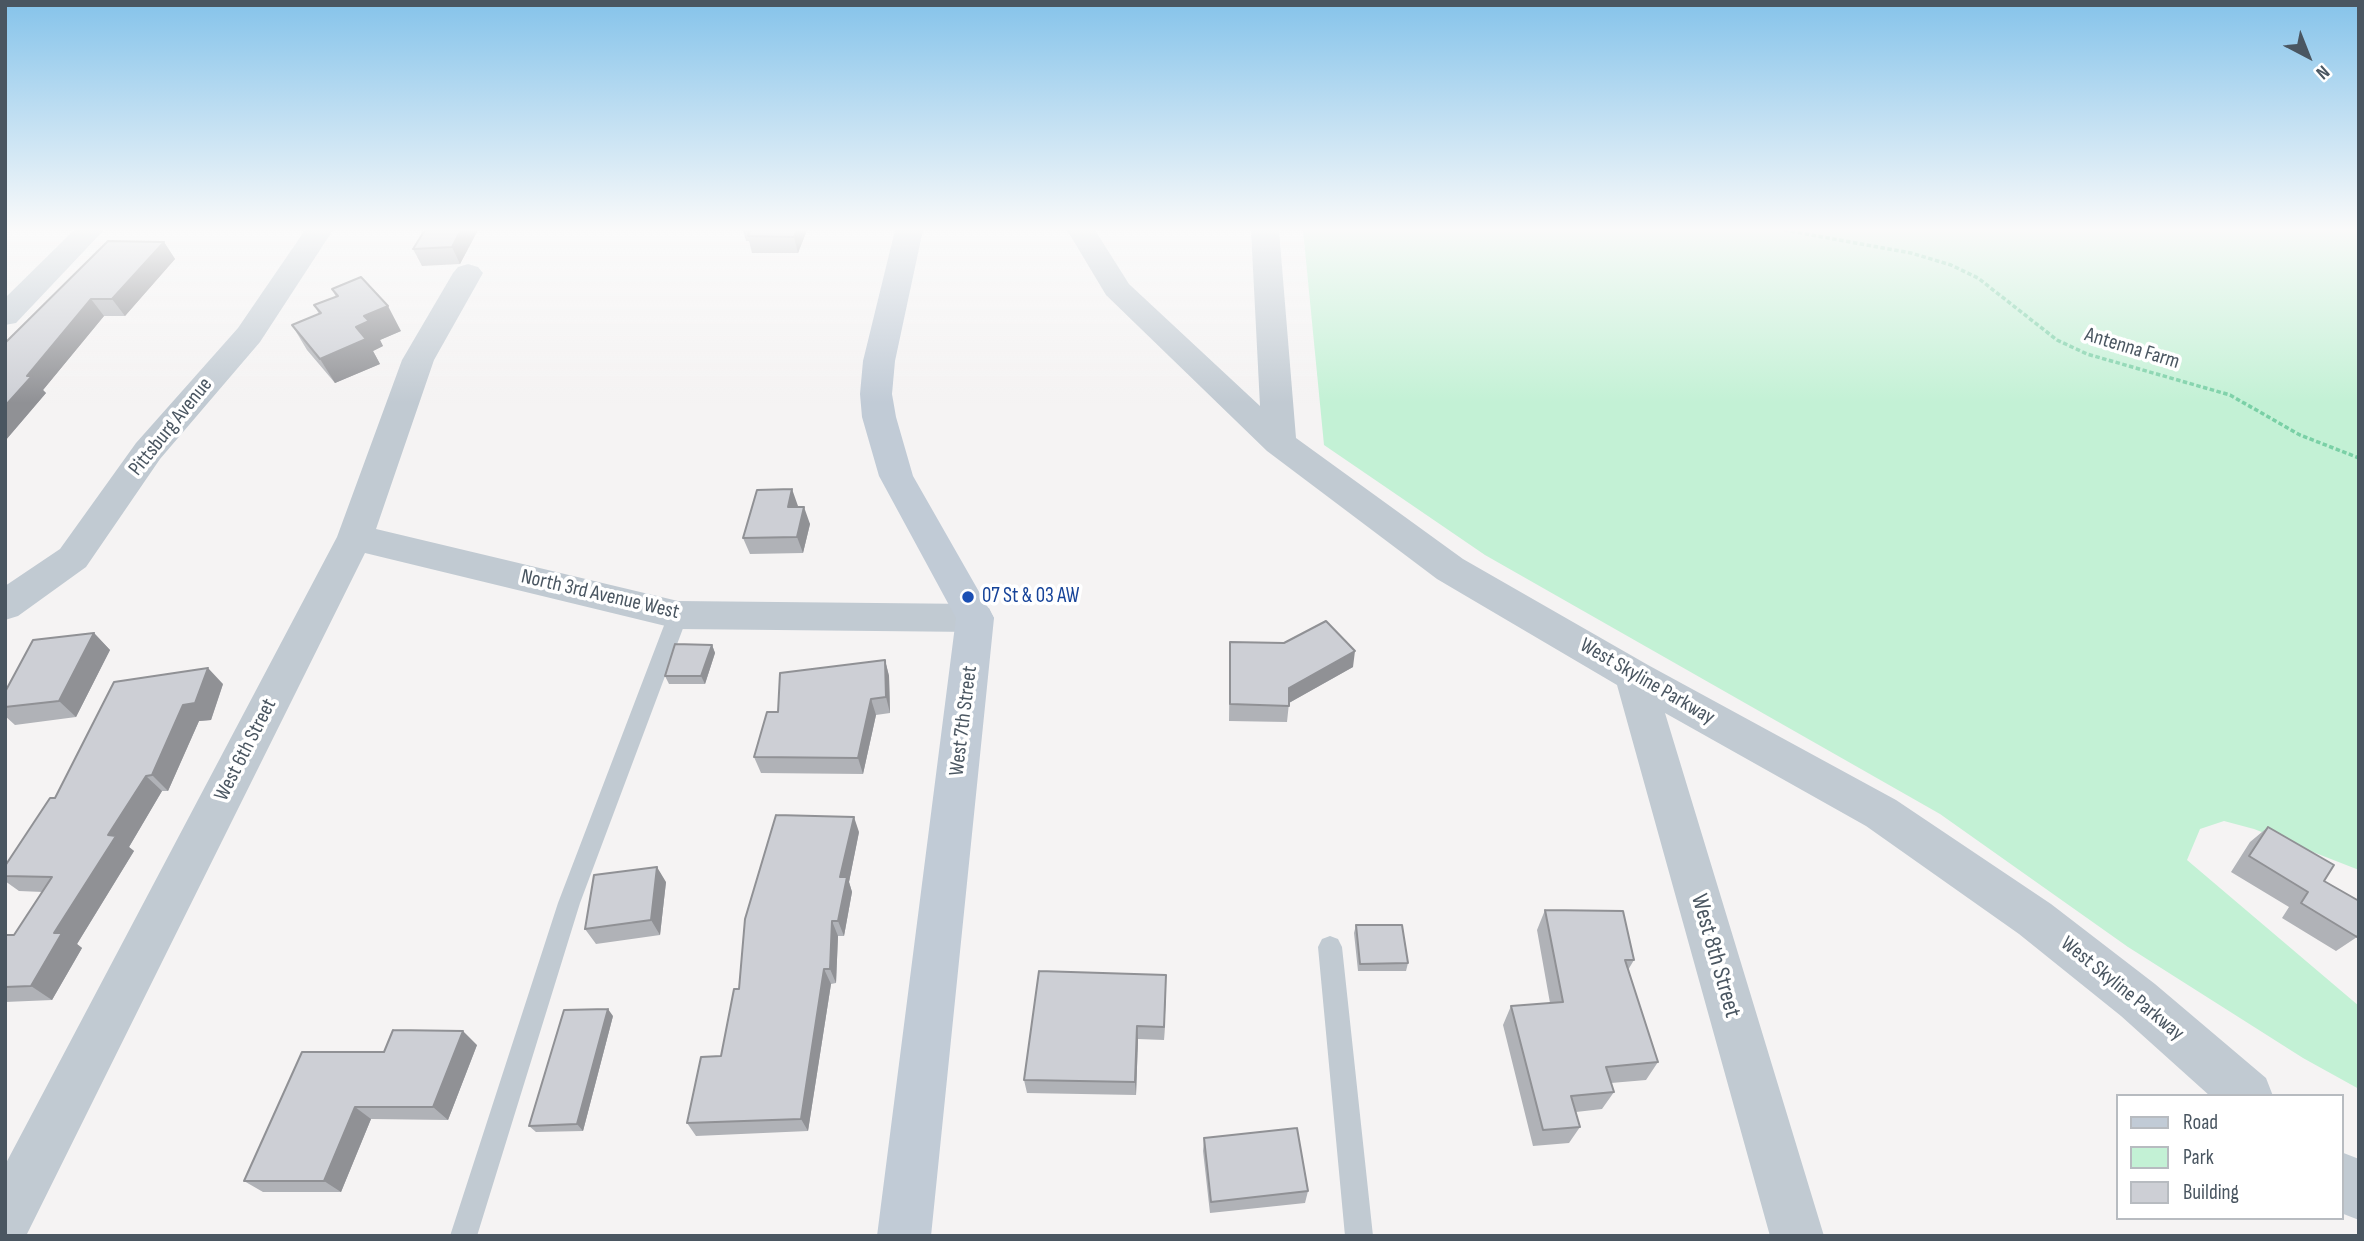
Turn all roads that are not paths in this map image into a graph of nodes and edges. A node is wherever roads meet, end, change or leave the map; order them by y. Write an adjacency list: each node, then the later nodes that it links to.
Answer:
1 (33, 288): 7 (street)
2 (280, 288): 10 (street, Pittsburg Avenue)
3 (459, 288): 9 (street, West 6th Street)
4 (896, 288): 12 (street)
5 (1116, 288): 8 (street, West Skyline Parkway)
6 (1269, 288): 8 (street)
7 (5, 316)
8 (1279, 443): 13 (street, West Skyline Parkway)
9 (355, 537): 11 (street, North 3rd Avenue West); 18 (street, West 6th Street)
10 (5, 607)
11 (678, 615): 12 (street, North 3rd Avenue West); 19 (lane)
12 (975, 618): 20 (street, West 7th Street)
13 (1634, 676): 15 (street, West Skyline Parkway); 22 (street, West 8th Street)
14 (1331, 947): 21 (lane)
15 (2246, 1094)
16 (2343, 1180): 17 (street)
17 (2359, 1194)
18 (5, 1220)
19 (463, 1236)
20 (904, 1236)
21 (1359, 1236)
22 (1797, 1236)

